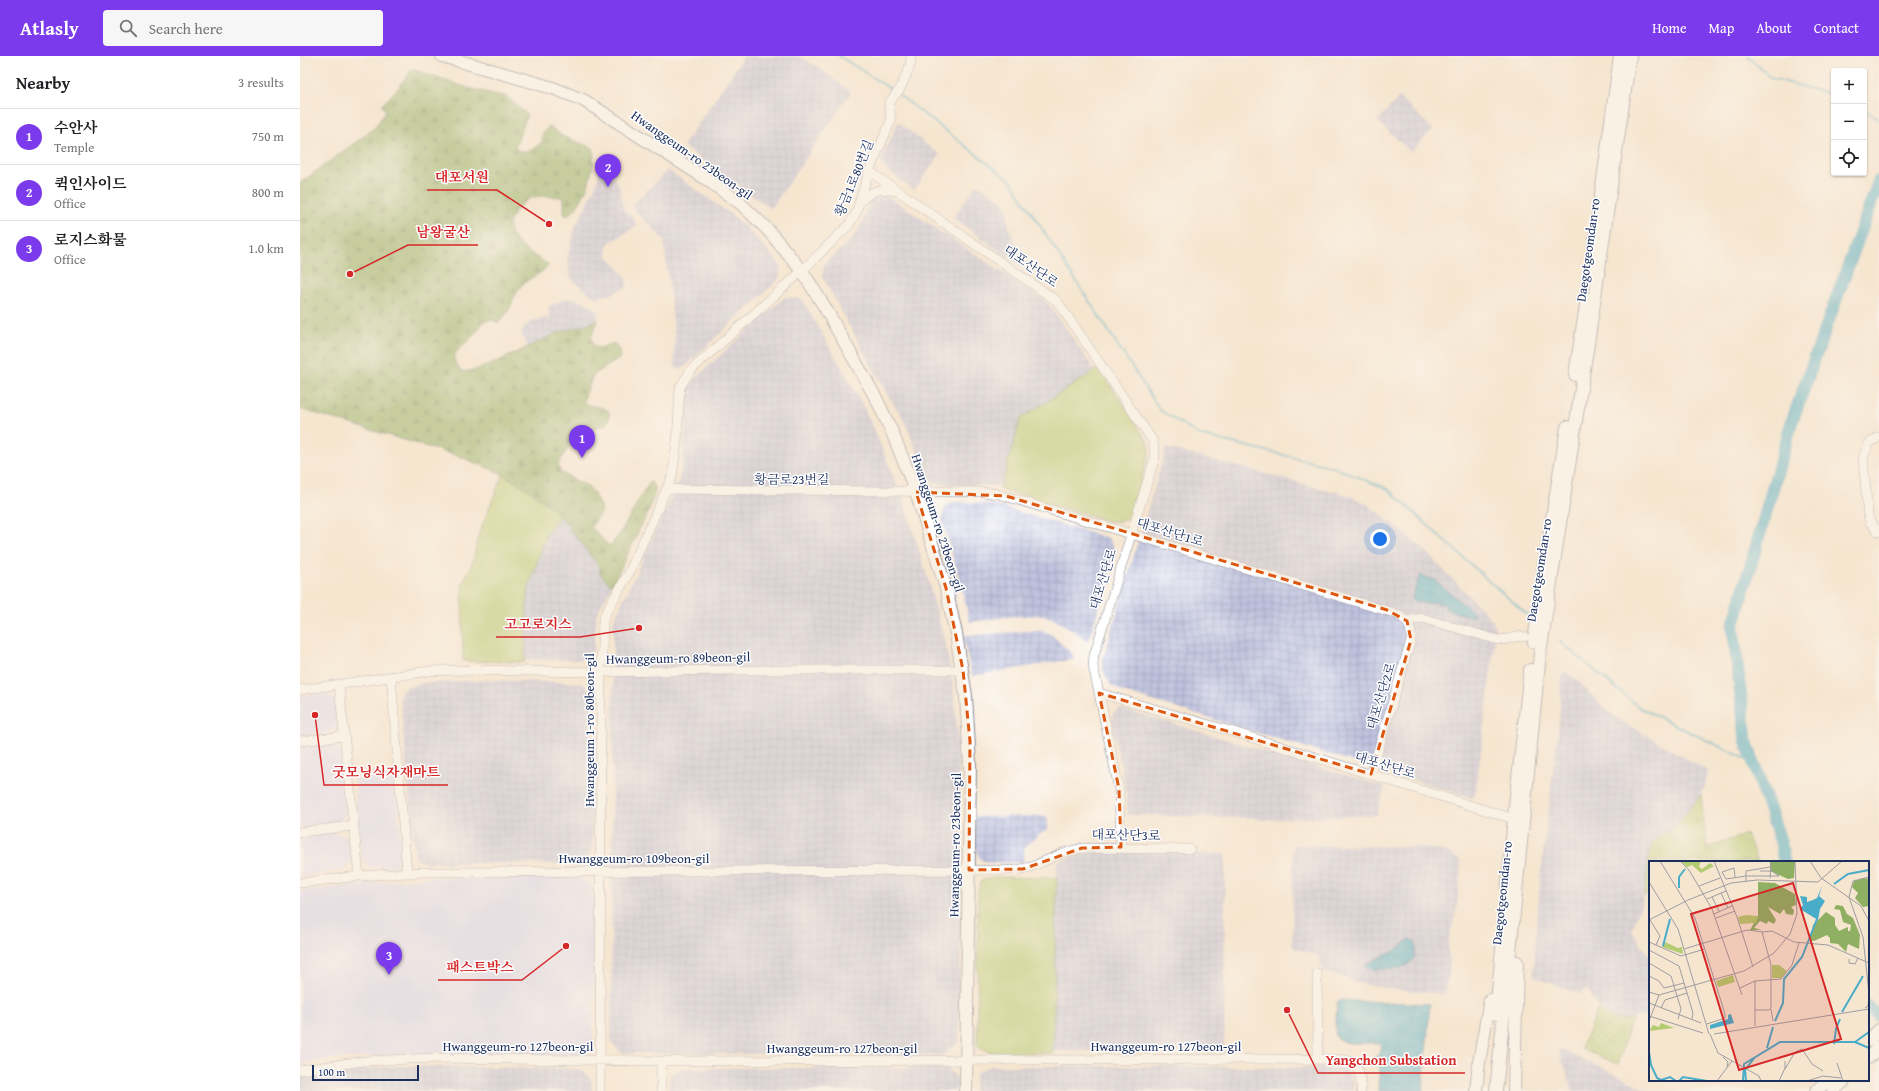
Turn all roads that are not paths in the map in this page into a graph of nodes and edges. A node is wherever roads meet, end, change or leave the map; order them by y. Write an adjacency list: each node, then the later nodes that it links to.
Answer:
1 (442, 56): 8 (main road, Hwanggeum-ro 23beon-gil)
2 (911, 56): 5 (street, 황금1로80번길)
3 (1620, 56): 25 (main road, Daegotgeomdan-ro)
4 (1630, 56): 30 (main road, Daegotgeomdan-ro)
5 (869, 171): 6 (street, 대포산단로); 7 (street, 황금1로80번길)
6 (898, 191): 7 (street); 13 (street, 대포산단로)
7 (859, 203): 8 (street, 황금1로80번길)
8 (802, 271): 10 (street, Hwanggeum 1-ro 80beon-gil); 11 (main road, Hwanggeum-ro 23beon-gil)
9 (1879, 437): 12 (street)
10 (668, 490): 11 (street, 황금로23번길); 17 (street, Hwanggeum 1-ro 80beon-gil)
11 (916, 492): 13 (street, 대포산단1로); 16 (main road, Hwanggeum-ro 23beon-gil)
12 (1879, 532)
13 (1131, 534): 14 (street, 대포산단1로); 21 (street, 대포산단로)
14 (1408, 623): 15 (street); 24 (street, 대포산단2로)
15 (1525, 638)
16 (962, 670): 17 (street, Hwanggeum-ro 89beon-gil); 31 (main road, Hwanggeum-ro 23beon-gil)
17 (601, 672): 18 (street, Hwanggeum-ro 89beon-gil); 33 (street, Hwanggeum 1-ro 80beon-gil)
18 (391, 677): 19 (street, Hwanggeum-ro 89beon-gil); 32 (street)
19 (340, 685): 20 (street, Hwanggeum-ro 89beon-gil); 22 (street)
20 (300, 690)
21 (1099, 693): 24 (street, 대포산단로); 28 (street)
22 (344, 736): 23 (street); 26 (street)
23 (300, 741)
24 (1371, 774): 25 (street, 대포산단로)
25 (1514, 819): 36 (main road, Daegotgeomdan-ro)
26 (353, 826): 27 (street); 34 (street)
27 (300, 832)
28 (1121, 848): 29 (street, 대포산단3로); 31 (street, 대포산단3로)
29 (1190, 850)
30 (1520, 858): 55 (main road, Daegotgeomdan-ro); 56 (main road)
31 (969, 870): 33 (street, Hwanggeum-ro 109beon-gil); 45 (main road, Hwanggeum-ro 23beon-gil)
32 (407, 872): 33 (street, Hwanggeum-ro 109beon-gil); 34 (street, Hwanggeum-ro 109beon-gil)
33 (601, 872): 43 (street, Hwanggeum 1-ro 80beon-gil)
34 (359, 876): 35 (street, Hwanggeum-ro 109beon-gil)
35 (300, 883)
36 (1504, 928): 53 (main road); 54 (main road, Daegotgeomdan-ro)
37 (1317, 973): 42 (street)
38 (1879, 1030): 39 (main road)
39 (1869, 1040)
40 (1879, 1047): 41 (main road)
41 (1869, 1057)
42 (1318, 1059): 45 (street, Hwanggeum-ro 127beon-gil); 52 (street, Hwanggeum-ro 127beon-gil)
43 (600, 1060): 44 (street, Hwanggeum-ro 127beon-gil); 46 (street, Hwanggeum-ro 127beon-gil); 49 (street, Hwanggeum 1-ro 80beon-gil)
44 (661, 1061): 45 (street, Hwanggeum-ro 127beon-gil); 50 (street)
45 (967, 1061): 51 (main road, Hwanggeum-ro 23beon-gil)
46 (300, 1070)
47 (1827, 1081): 57 (main road)
48 (1842, 1084): 58 (main road)
49 (600, 1091)
50 (661, 1091)
51 (966, 1091)
52 (1361, 1091)
53 (1476, 1091)
54 (1489, 1091)
55 (1496, 1091)
56 (1514, 1091)
57 (1816, 1091)
58 (1833, 1091)

